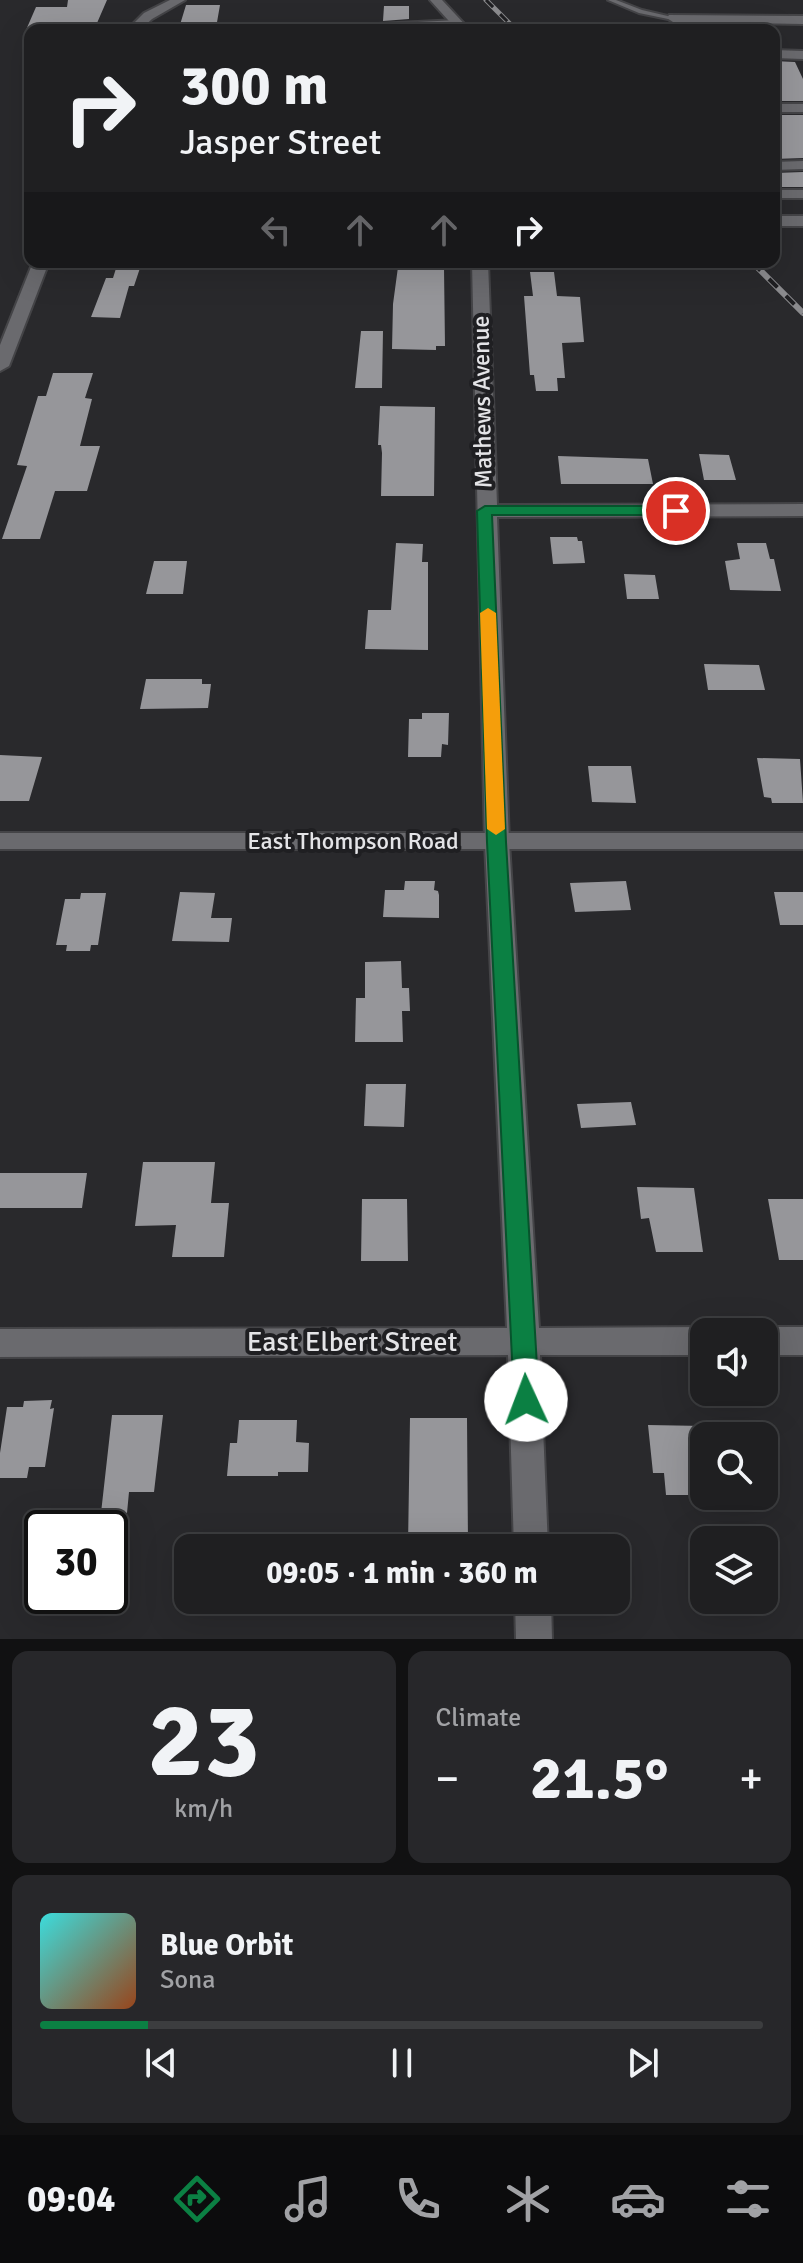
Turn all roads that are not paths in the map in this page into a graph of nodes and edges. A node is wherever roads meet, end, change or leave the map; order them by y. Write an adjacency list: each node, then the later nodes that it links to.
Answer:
1 (179, 0): 6 (street)
2 (436, 0): 7 (street)
3 (611, 0): 4 (lane)
4 (673, 18): 5 (street)
5 (803, 20)
6 (140, 24)
7 (458, 24)
8 (780, 54): 9 (street)
9 (803, 55)
10 (780, 108): 11 (street)
11 (803, 108)
12 (803, 165): 13 (street)
13 (780, 166)
14 (780, 194): 15 (street)
15 (803, 194)
16 (780, 221): 17 (street)
17 (803, 221)
18 (39, 268): 20 (street)
19 (480, 268): 22 (street, Mathews Avenue)
20 (0, 366)
21 (803, 510): 22 (street)
22 (485, 511): 25 (street, Mathews Avenue)
23 (0, 841): 25 (street, East Thompson Road)
24 (803, 841): 25 (street, East Thompson Road)
25 (497, 842): 26 (street, Mathews Avenue)
26 (524, 1341): 27 (street, East Elbert Street); 30 (street, East Elbert Street); 31 (street, Mathews Avenue)
27 (690, 1341)
28 (778, 1341): 29 (street)
29 (803, 1341)
30 (0, 1343)
31 (531, 1534)
32 (533, 1614): 33 (street)
33 (534, 1639)

